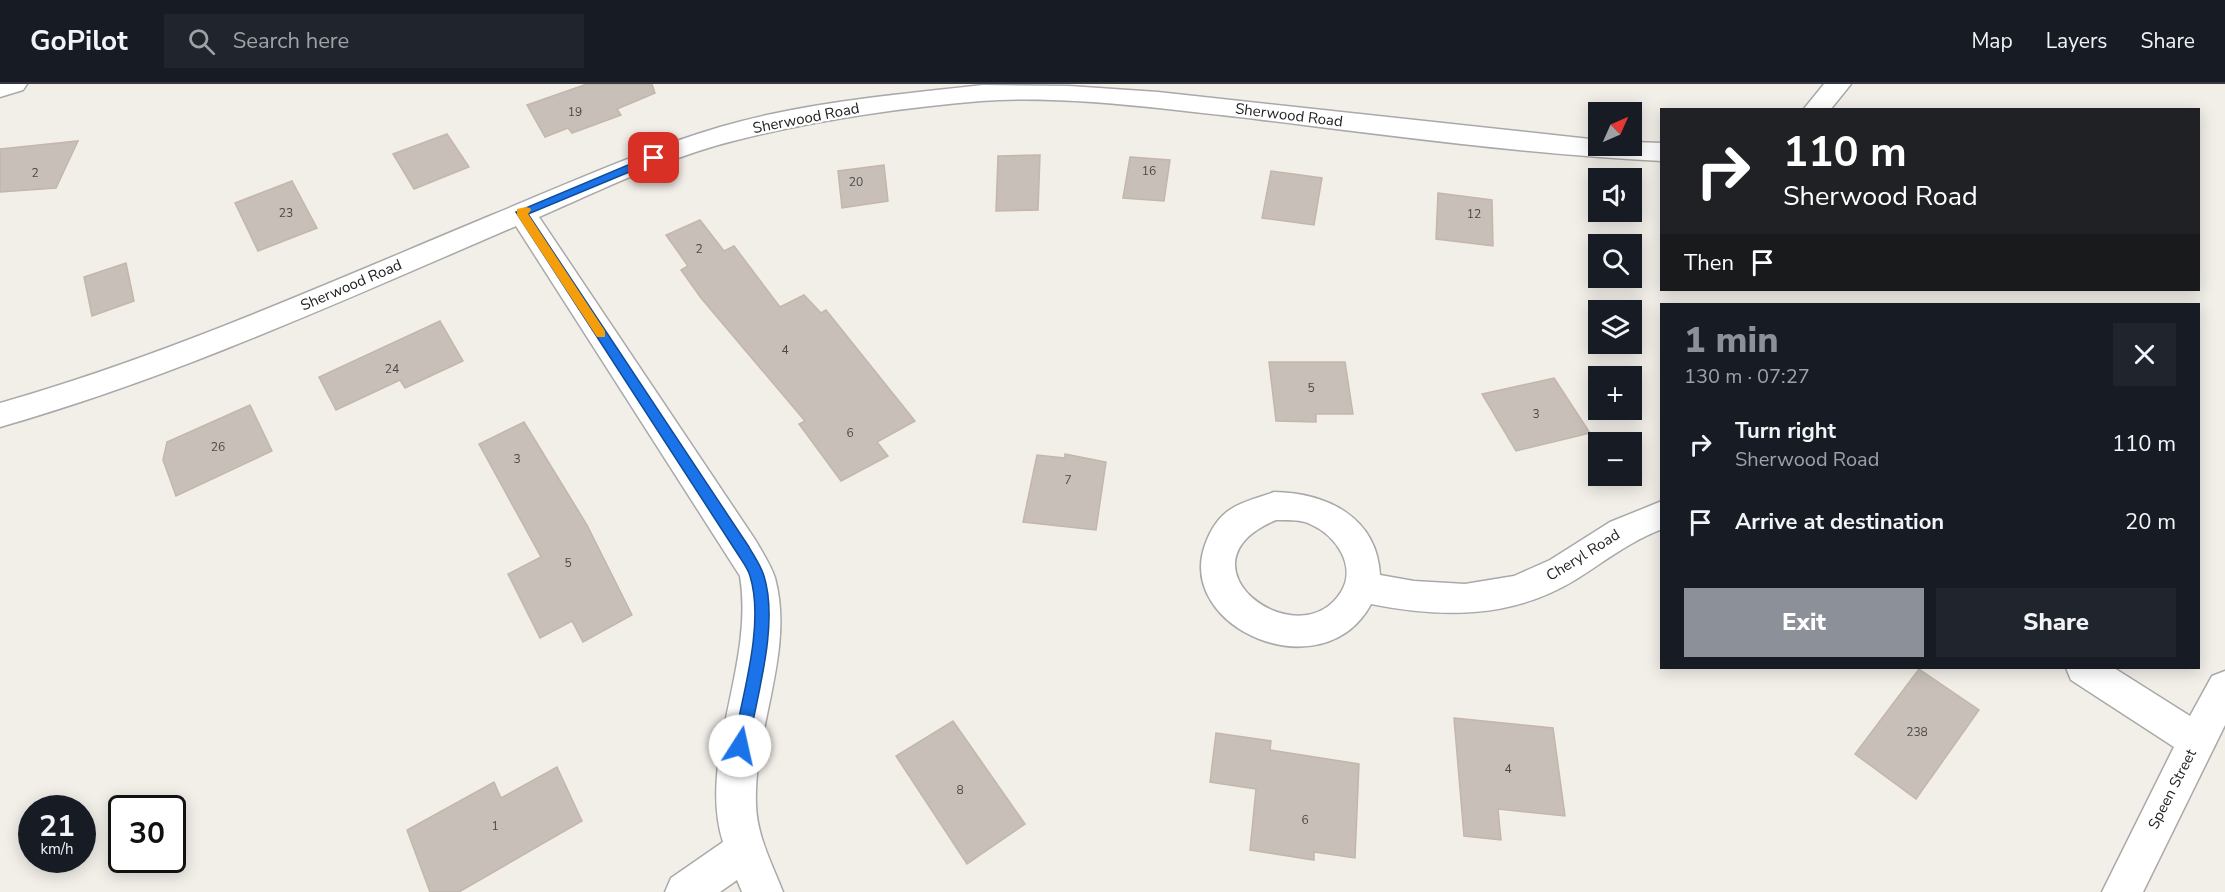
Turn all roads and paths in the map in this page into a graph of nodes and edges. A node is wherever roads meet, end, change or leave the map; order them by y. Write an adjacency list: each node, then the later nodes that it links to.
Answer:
1 (14, 84): 3 (street)
2 (1838, 84): 4 (street)
3 (0, 89)
4 (1818, 108)
5 (1660, 152): 6 (street, Sherwood Road)
6 (521, 212): 7 (street, Sherwood Road); 13 (street)
7 (0, 415)
8 (1660, 515): 9 (street, Cheryl Road)
9 (1362, 587)
10 (2086, 669): 12 (street)
11 (2225, 688): 12 (street, Speen Street)
12 (2197, 741): 16 (street, Speen Street)
13 (745, 851): 14 (street); 15 (street)
14 (685, 892)
15 (763, 892)
16 (2122, 892)

